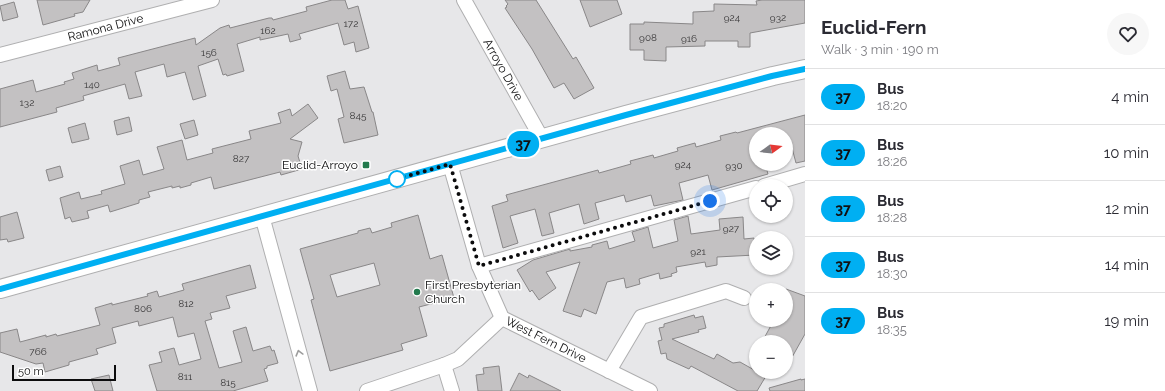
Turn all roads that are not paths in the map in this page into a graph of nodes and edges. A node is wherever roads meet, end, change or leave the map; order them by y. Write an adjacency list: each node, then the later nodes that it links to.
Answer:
1 (212, 0): 3 (street, Ramona Drive)
2 (464, 0): 5 (street, Arroyo Drive)
3 (0, 55)
4 (805, 69): 5 (main road)
5 (542, 139): 6 (main road)
6 (450, 164): 10 (main road); 11 (street, West Fern Drive)
7 (805, 174): 8 (street)
8 (788, 179)
9 (749, 190): 11 (street)
10 (262, 216): 12 (main road); 17 (street, one-way to 10)
11 (479, 266): 14 (street, West Fern Drive)
12 (0, 289)
13 (744, 298): 16 (street)
14 (502, 318): 15 (street); 16 (street, West Fern Drive)
15 (444, 365): 18 (street); 19 (street)
16 (608, 372): 20 (street, West Fern Drive)
17 (310, 391)
18 (367, 391)
19 (452, 391)
20 (650, 391)

